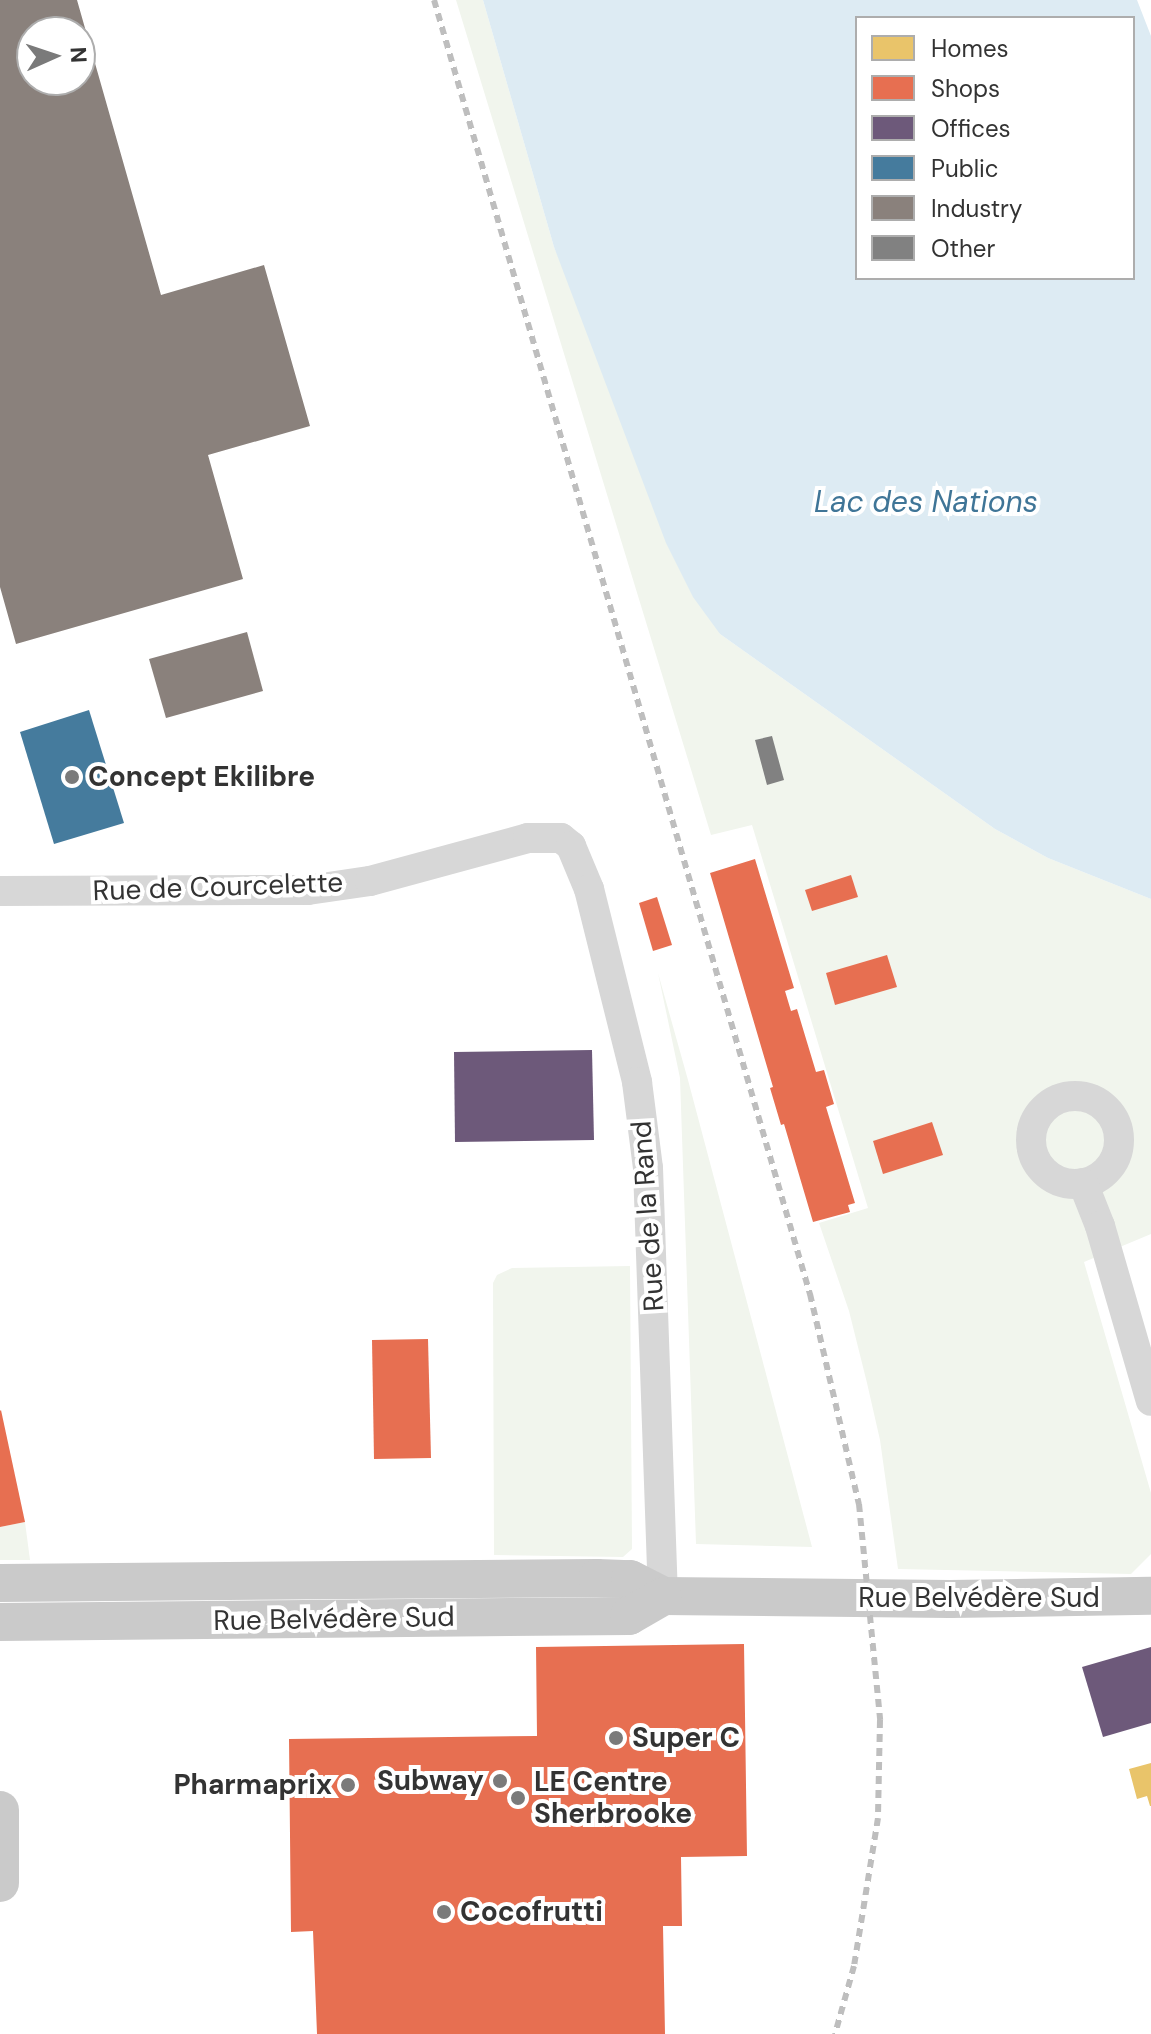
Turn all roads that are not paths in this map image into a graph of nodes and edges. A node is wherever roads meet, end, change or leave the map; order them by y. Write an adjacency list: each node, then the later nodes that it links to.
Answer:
1 (571, 846): 2 (street, Rue de Courcelette); 6 (street, Rue de la Rand)
2 (0, 891)
3 (1083, 1183): 4 (street)
4 (1151, 1401)
5 (0, 1583): 6 (main road, Rue Belvédère Sud)
6 (663, 1596): 7 (main road, Rue Belvédère Sud); 8 (main road, Rue Belvédère Sud)
7 (1151, 1596)
8 (0, 1622)
9 (0, 1810): 10 (main road)
10 (0, 1883)

